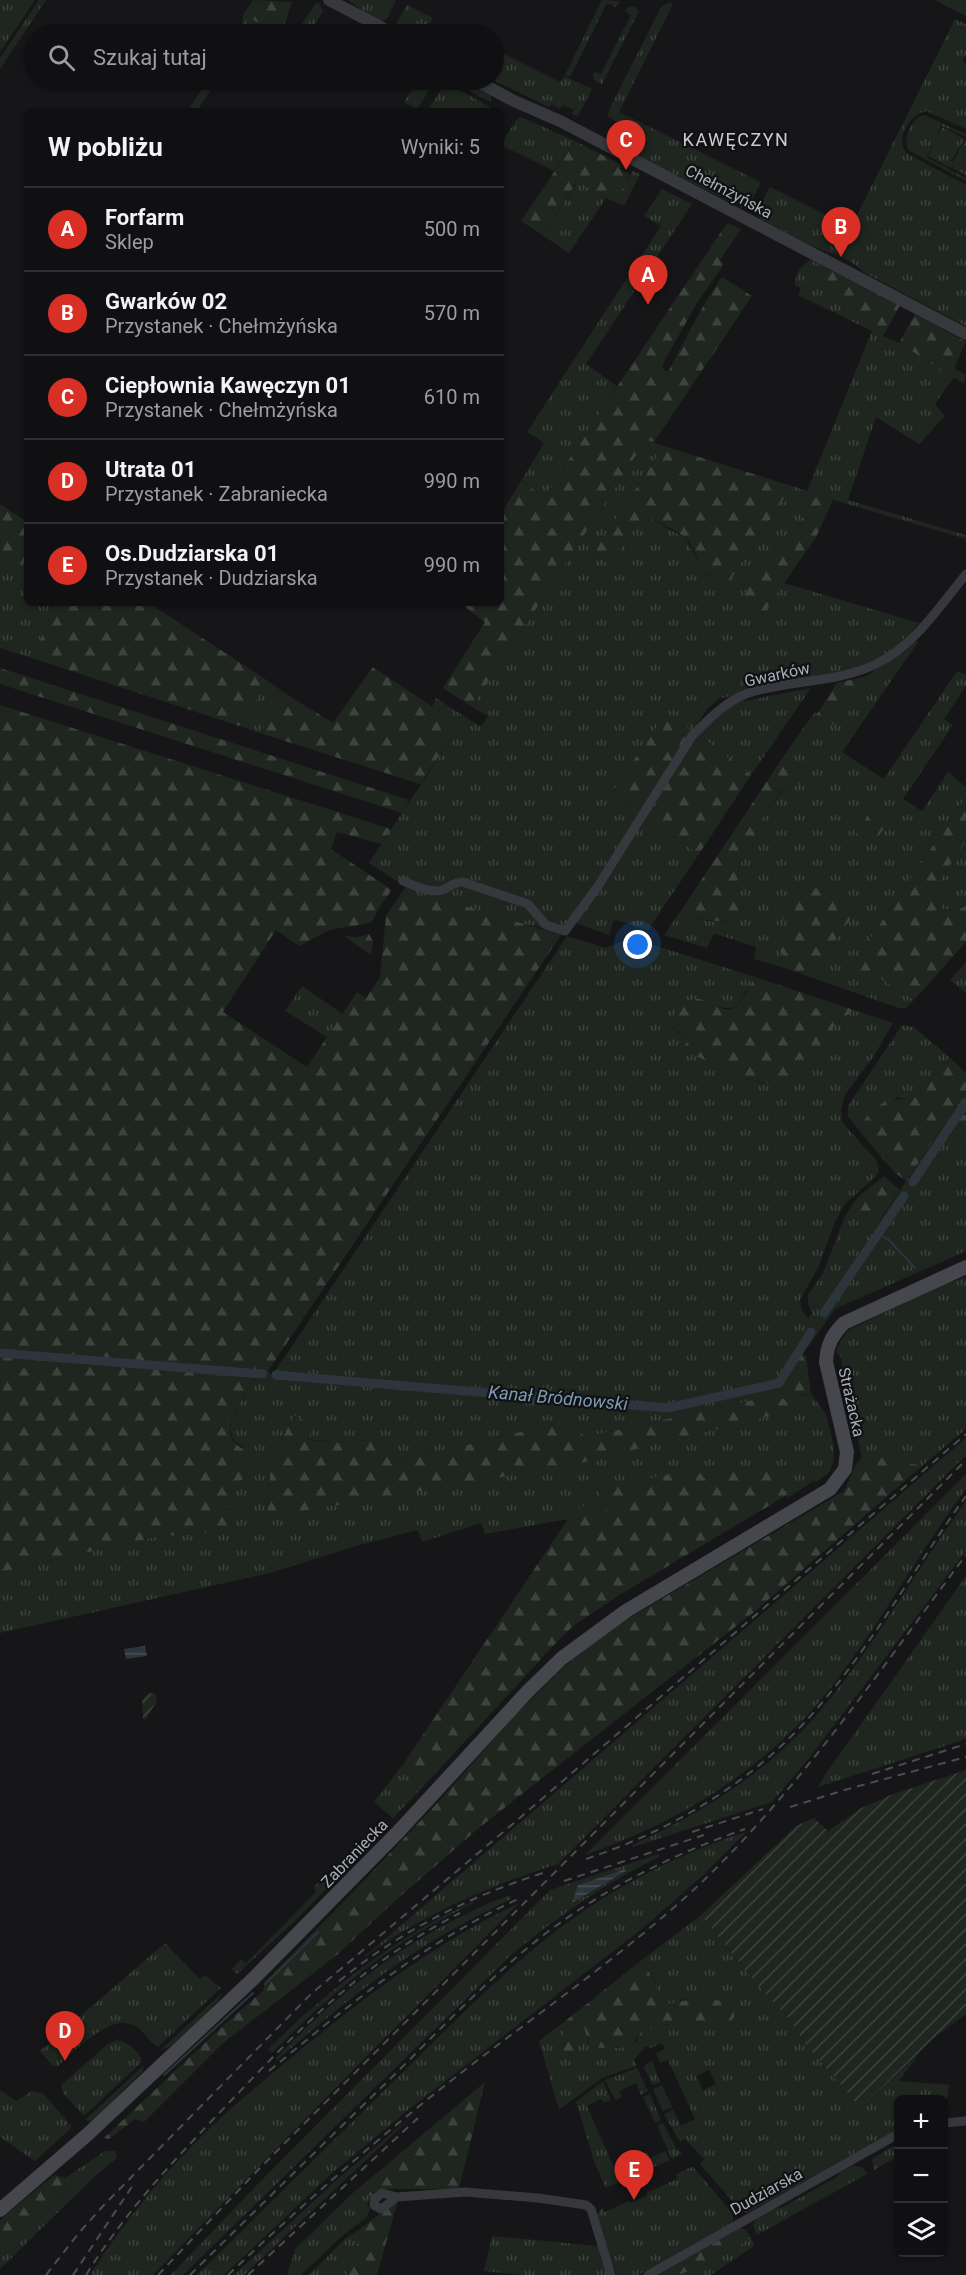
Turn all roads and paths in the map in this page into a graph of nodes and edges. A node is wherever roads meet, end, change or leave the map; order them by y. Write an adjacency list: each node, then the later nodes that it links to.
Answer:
1 (329, 0): 2 (street)
2 (375, 24)
3 (494, 90): 4 (street, Chełmżyńska)
4 (966, 334)
5 (966, 574): 6 (street, Gwarków)
6 (403, 881)
7 (966, 1267): 8 (main road, Strażacka)
8 (745, 1540): 13 (main road, Zabraniecka)
9 (966, 2121): 10 (street)
10 (948, 2123)
11 (894, 2136): 15 (street, Dudziarska)
12 (397, 2197): 14 (street)
13 (0, 2210)
14 (611, 2275)
15 (648, 2275)

